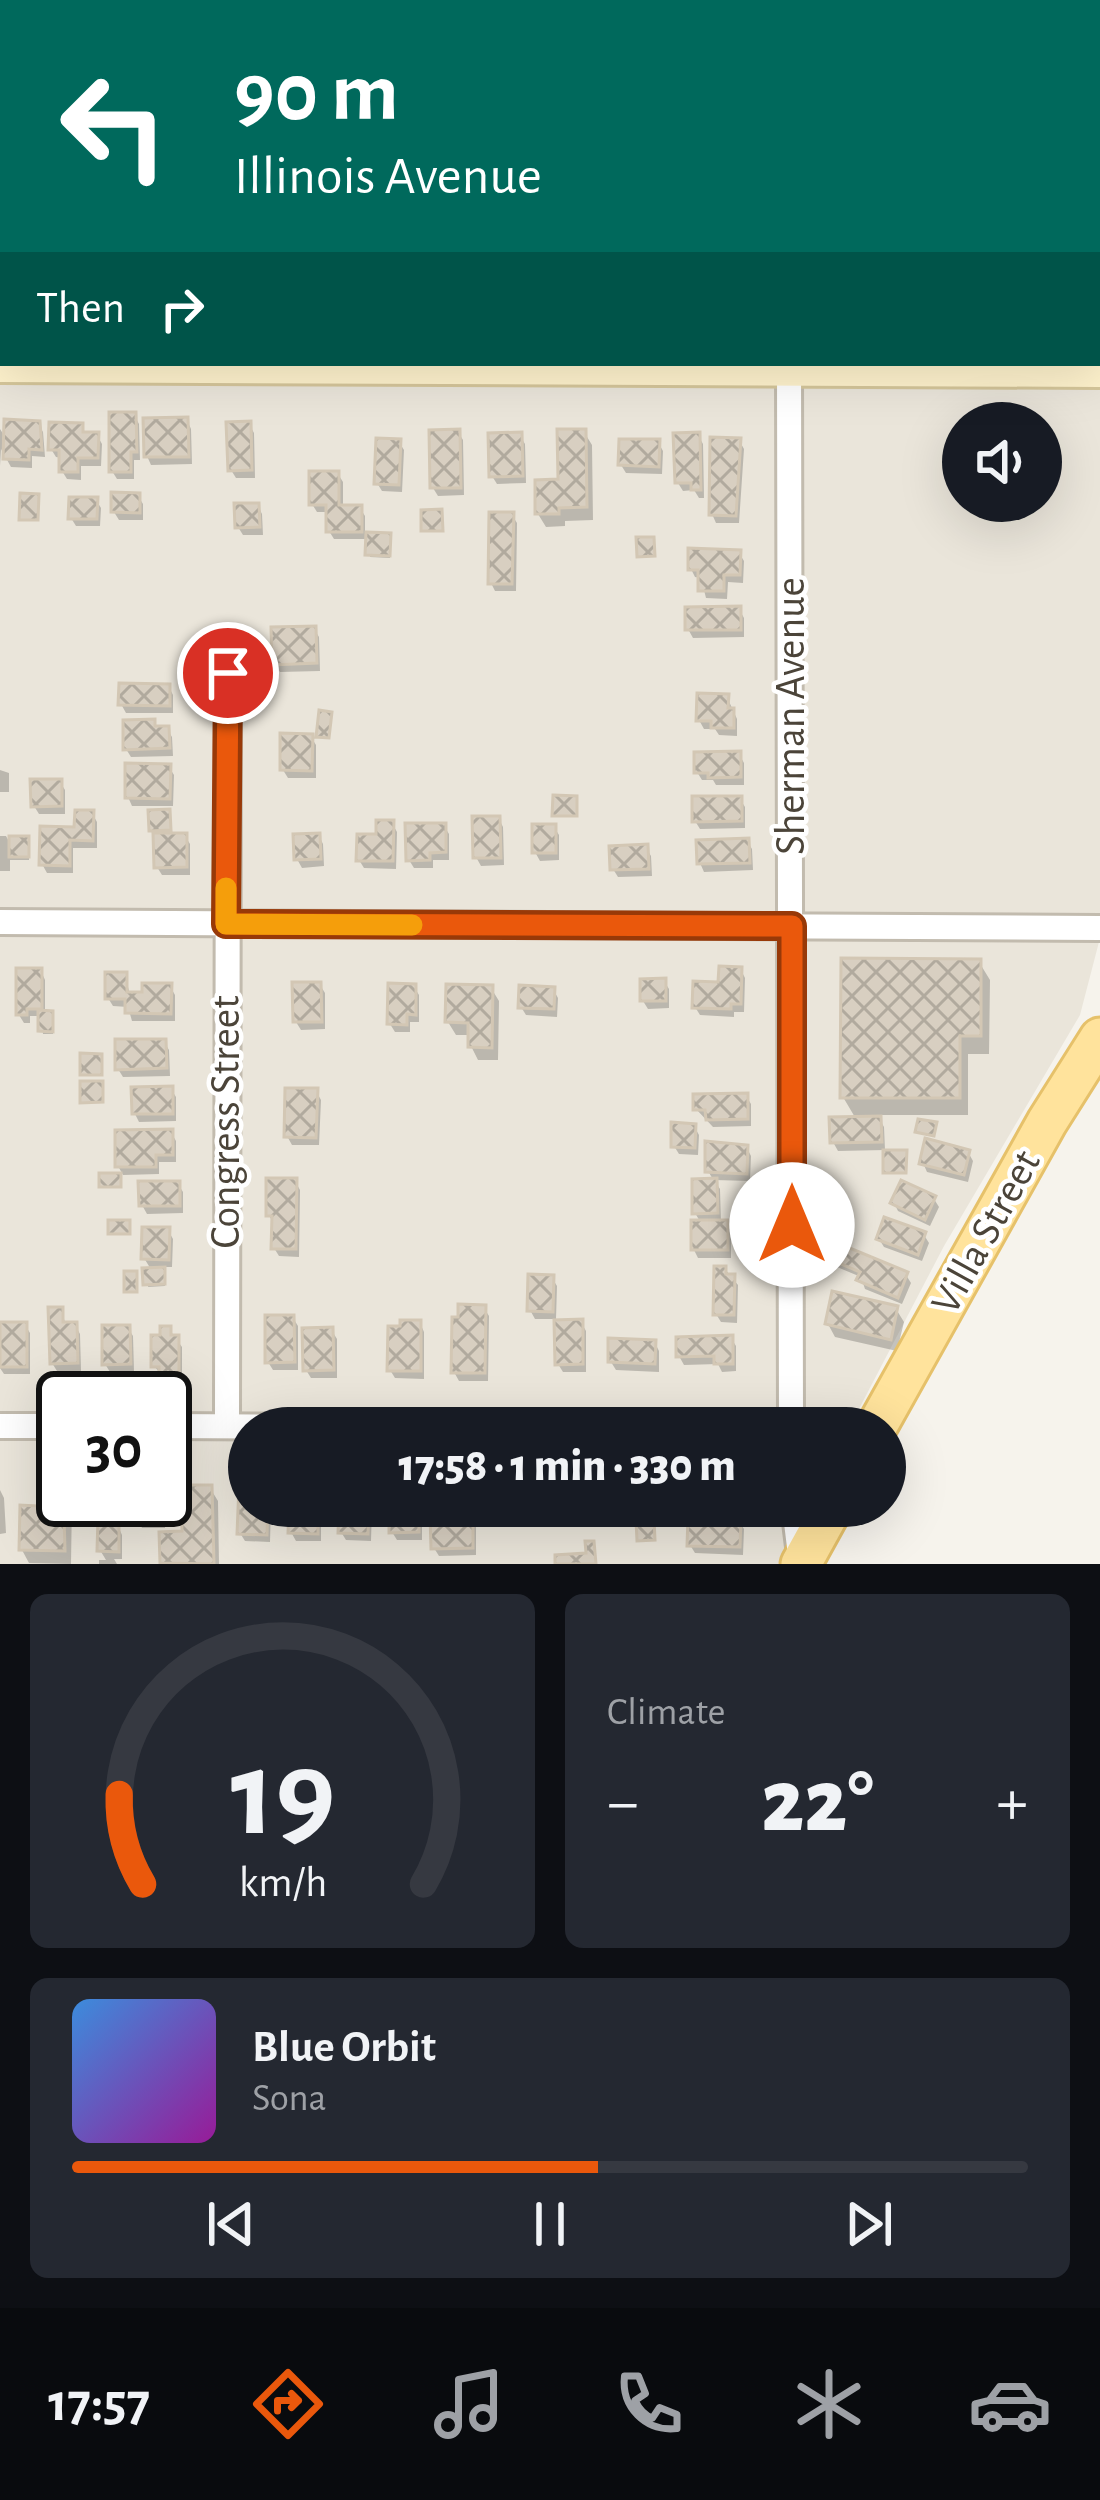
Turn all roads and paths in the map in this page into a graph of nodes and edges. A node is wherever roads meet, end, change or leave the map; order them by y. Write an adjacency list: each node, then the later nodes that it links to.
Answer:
1 (789, 366): 7 (street, Sherman Avenue)
2 (867, 366): 3 (main road)
3 (1100, 369)
4 (228, 673): 6 (street, Congress Street)
5 (0, 922): 6 (street)
6 (226, 924): 7 (street); 15 (street, Congress Street)
7 (792, 926): 8 (street); 10 (street, Sherman Avenue)
8 (1100, 928)
9 (1100, 1038): 11 (main road, Villa Street)
10 (791, 1407)
11 (888, 1407)
12 (0, 1426): 13 (street)
13 (36, 1426)
14 (192, 1426): 15 (street)
15 (227, 1426)
16 (797, 1527): 18 (street)
17 (821, 1527): 18 (main road)
18 (801, 1564)

